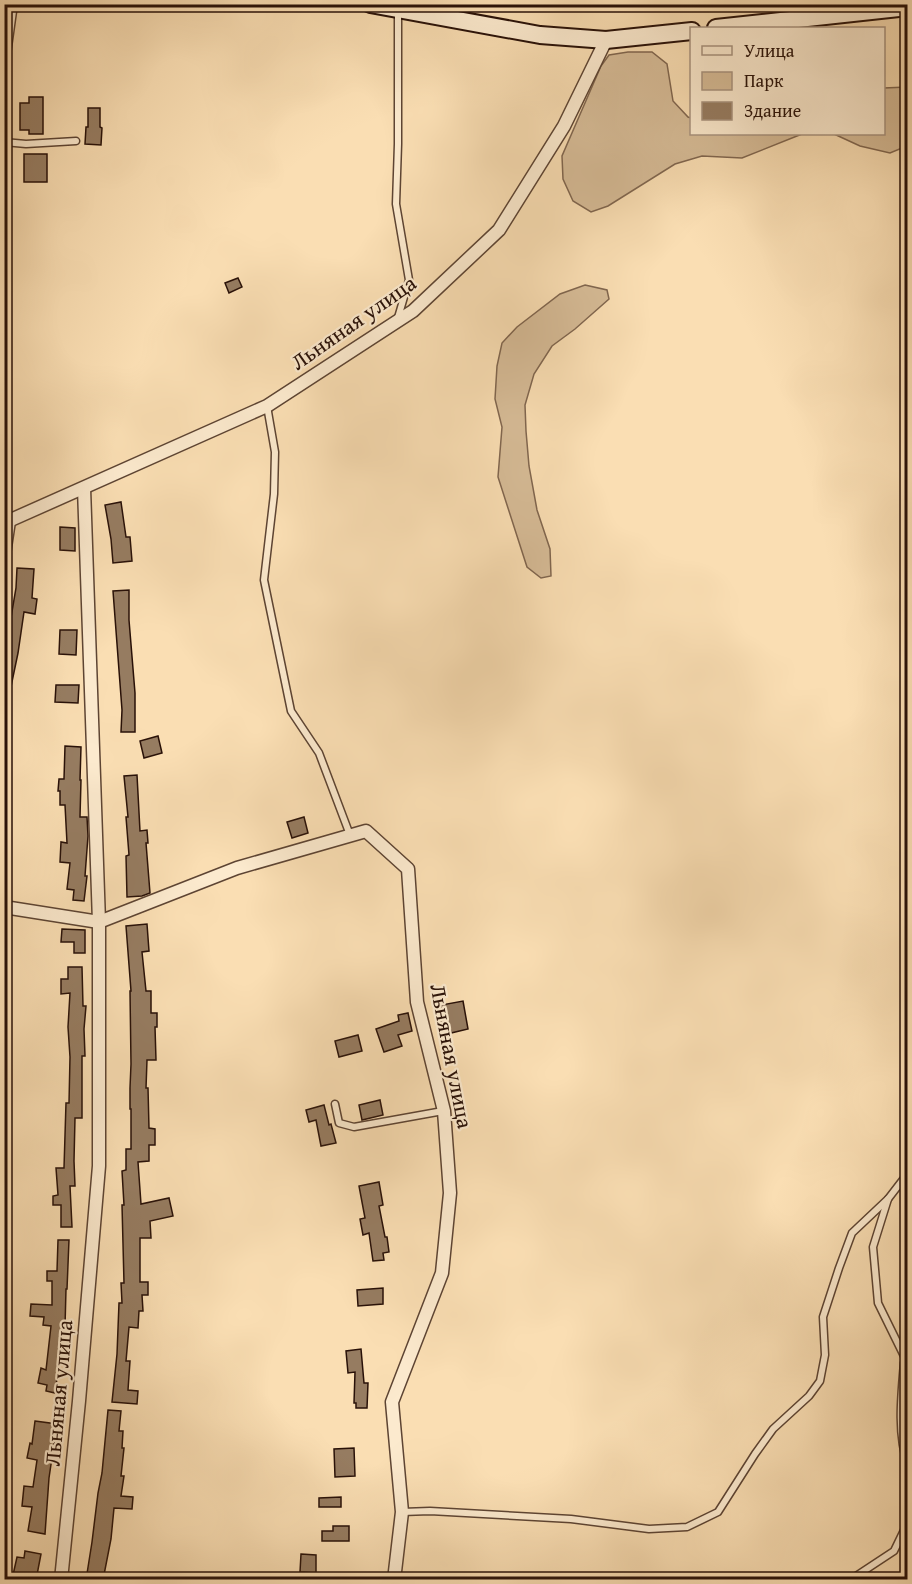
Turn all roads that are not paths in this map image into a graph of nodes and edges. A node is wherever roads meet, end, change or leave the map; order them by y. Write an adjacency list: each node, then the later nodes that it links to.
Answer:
1 (14, 4): 8 (lane)
2 (370, 4): 3 (street)
3 (399, 7): 7 (street); 11 (lane)
4 (908, 7): 5 (street)
5 (725, 27)
6 (690, 31): 7 (street)
7 (606, 40): 11 (street, Льняная улица)
8 (4, 76)
9 (76, 141): 10 (lane)
10 (4, 142)
11 (397, 322): 12 (street, Льняная улица)
12 (267, 406): 13 (street, Льняная улица); 16 (lane)
13 (84, 488): 14 (street, Льняная улица); 18 (street, Льняная улица)
14 (7, 522): 15 (street, Льняная улица)
15 (4, 554)
16 (350, 836): 18 (street, Льняная улица); 20 (street, Льняная улица)
17 (4, 907): 18 (street)
18 (99, 922): 28 (street, Льняная улица)
19 (335, 1104): 20 (lane)
20 (444, 1111): 26 (street, Льняная улица)
21 (908, 1173): 22 (lane)
22 (888, 1199): 23 (lane); 26 (lane)
23 (904, 1356): 24 (lane); 25 (lane)
24 (908, 1369)
25 (908, 1466)
26 (402, 1512): 29 (street, Льняная улица)
27 (908, 1522): 30 (lane)
28 (61, 1580)
29 (394, 1580)
30 (850, 1580)

